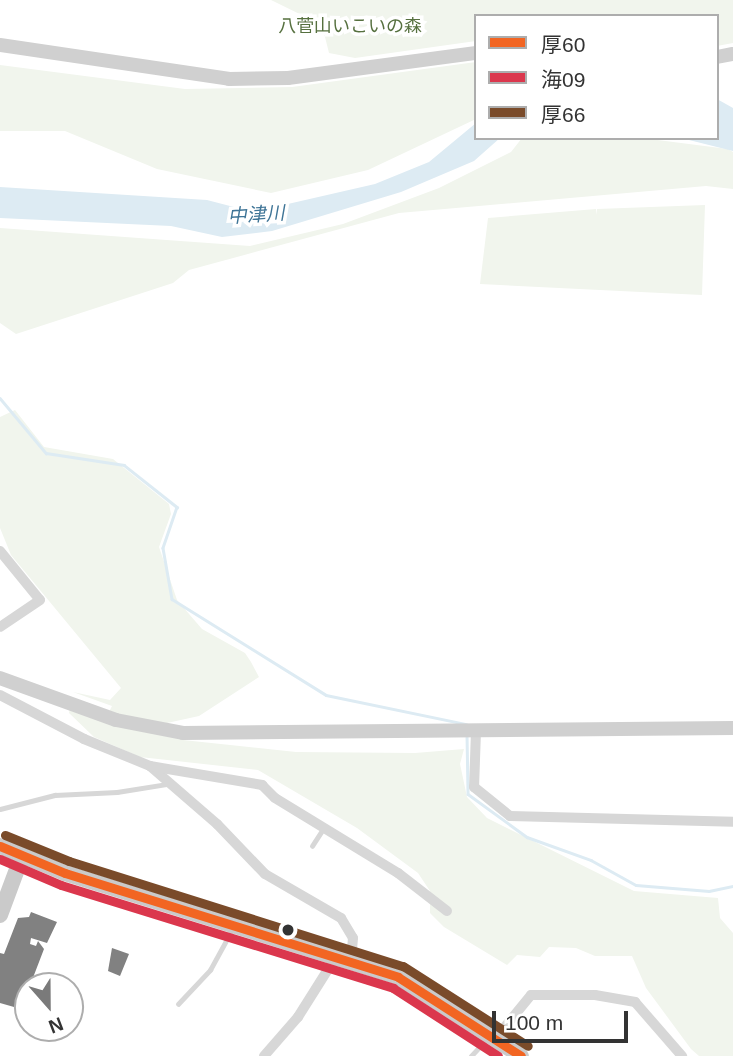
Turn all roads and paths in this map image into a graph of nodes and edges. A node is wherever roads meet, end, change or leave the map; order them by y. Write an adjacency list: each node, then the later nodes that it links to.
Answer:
1 (0, 45): 2 (street)
2 (474, 53)
3 (0, 551): 4 (street)
4 (0, 627)
5 (0, 678): 8 (street)
6 (0, 695): 9 (street)
7 (733, 728): 8 (street)
8 (470, 731): 12 (street)
9 (150, 766): 10 (street); 13 (street)
10 (167, 784): 11 (lane); 20 (street)
11 (0, 809)
12 (733, 822)
13 (324, 828): 15 (lane); 17 (street)
14 (0, 846): 16 (main road)
15 (312, 846)
16 (22, 856): 18 (main road); 19 (main road)
17 (447, 911)
18 (0, 915)
19 (235, 924): 20 (main road); 21 (lane)
20 (344, 957): 22 (main road); 23 (street)
21 (177, 1004)
22 (492, 1038): 24 (lane); 25 (main road); 26 (street)
23 (264, 1056)
24 (471, 1056)
25 (521, 1056)
26 (682, 1056)

